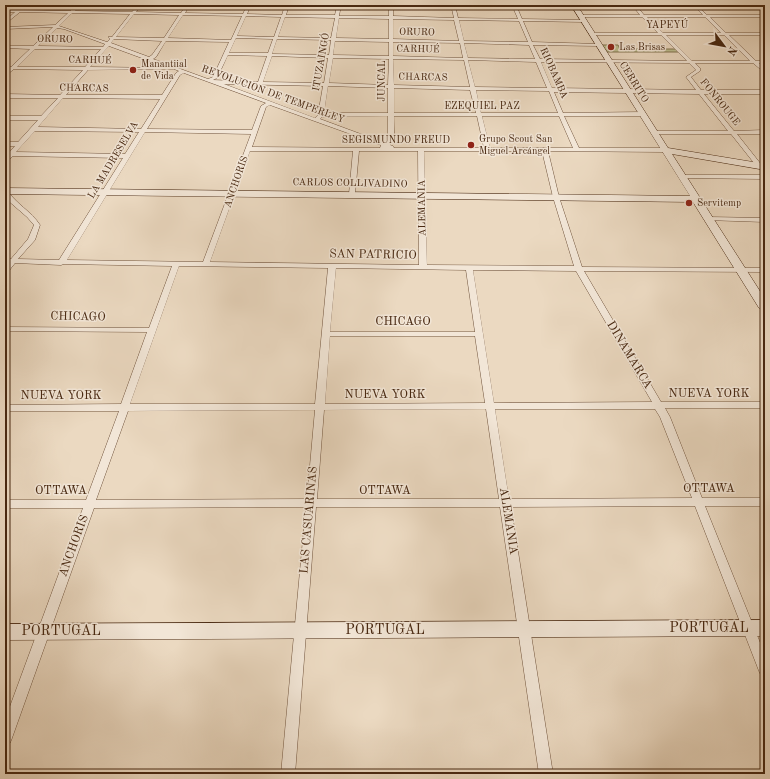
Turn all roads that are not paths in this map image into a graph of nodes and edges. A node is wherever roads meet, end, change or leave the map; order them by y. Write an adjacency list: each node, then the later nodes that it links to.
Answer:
1 (27, 5): 15 (street)
2 (79, 5): 16 (street)
3 (140, 5): 17 (street)
4 (188, 5): 18 (street)
5 (249, 5): 19 (street)
6 (287, 5): 20 (street)
7 (339, 5): 24 (street, ITUZAINGÓ)
8 (391, 5): 25 (street, JUNCAL)
9 (453, 5): 26 (street)
10 (514, 5): 28 (street, RIOBAMBA)
11 (574, 5): 27 (street, CERRITO)
12 (634, 5): 21 (street)
13 (697, 7): 22 (street)
14 (5, 11): 15 (street)
15 (19, 11): 16 (street); 29 (street)
16 (71, 12): 17 (street); 30 (street)
17 (133, 14): 18 (street); 37 (street)
18 (182, 14): 19 (street); 39 (street)
19 (244, 16): 20 (street); 40 (street)
20 (283, 16): 24 (street); 38 (street)
21 (643, 16): 22 (street); 27 (street); 33 (street)
22 (706, 16): 23 (street); 34 (street)
23 (765, 16)
24 (337, 17): 25 (street); 41 (street, ITUZAINGÓ)
25 (391, 17): 26 (street); 42 (street, JUNCAL)
26 (456, 18): 28 (street); 43 (street)
27 (582, 18): 28 (street); 32 (street, CERRITO)
28 (520, 20): 44 (street, RIOBAMBA)
29 (5, 23)
30 (56, 26): 31 (street, REVOLUCION DE TEMPERLEY); 36 (street, REVOLUCION DE TEMPERLEY); 48 (street)
31 (5, 28)
32 (593, 34): 33 (street, YAPEYÚ); 45 (street, CERRITO)
33 (664, 34): 34 (street, YAPEYÚ); 57 (street)
34 (726, 34): 35 (street, YAPEYÚ); 58 (street)
35 (765, 34)
36 (91, 38): 37 (street, ORURO); 46 (street, REVOLUCION DE TEMPERLEY)
37 (113, 38): 39 (street, ORURO); 46 (street)
38 (276, 38): 40 (street, ORURO); 41 (street, ORURO); 50 (street)
39 (165, 39): 40 (street, ORURO); 53 (street)
40 (232, 39): 49 (street)
41 (334, 39): 42 (street, ORURO); 51 (street, ITUZAINGÓ)
42 (391, 40): 43 (street, ORURO); 52 (street, JUNCAL)
43 (462, 42): 44 (street, ORURO); 54 (street)
44 (531, 43): 45 (street, ORURO); 55 (street, RIOBAMBA)
45 (599, 45): 56 (street, CERRITO)
46 (107, 46): 48 (street, ORURO); 53 (street, REVOLUCION DE TEMPERLEY); 63 (street)
47 (5, 47): 48 (street, ORURO)
48 (36, 47): 61 (street)
49 (226, 54): 50 (street, CARHUÉ); 67 (street)
50 (270, 55): 51 (street, CARHUÉ); 68 (street)
51 (330, 56): 52 (street, CARHUÉ); 70 (street, ITUZAINGÓ)
52 (391, 58): 54 (street, CARHUÉ); 71 (street, JUNCAL)
53 (149, 59): 62 (street, REVOLUCION DE TEMPERLEY)
54 (466, 59): 55 (street, CARHUÉ); 72 (street)
55 (538, 61): 56 (street, CARHUÉ); 73 (street, RIOBAMBA)
56 (610, 62): 57 (street, CARHUÉ); 74 (street, CERRITO)
57 (692, 62): 58 (street, CARHUÉ); 75 (street, FONROUGE)
58 (755, 62): 59 (street, CARHUÉ); 65 (street)
59 (765, 62)
60 (5, 68): 61 (street, CARHUÉ)
61 (13, 68): 63 (street, CARHUÉ); 66 (street)
62 (176, 68): 63 (street, CARHUÉ); 64 (street, REVOLUCION DE TEMPERLEY)
63 (87, 69): 78 (street)
64 (184, 71): 67 (street, REVOLUCION DE TEMPERLEY); 79 (street, LA MADRESELVA)
65 (765, 72)
66 (5, 75)
67 (209, 80): 69 (street, REVOLUCION DE TEMPERLEY)
68 (260, 82): 69 (street, CHARCAS); 70 (street, CHARCAS)
69 (216, 83): 80 (street, REVOLUCION DE TEMPERLEY)
70 (326, 84): 71 (street, CHARCAS); 85 (street, ITUZAINGÓ)
71 (391, 86): 72 (street, CHARCAS); 83 (street, JUNCAL)
72 (473, 87): 73 (street, CHARCAS); 84 (street)
73 (551, 90): 74 (street, CHARCAS); 81 (street, RIOBAMBA)
74 (629, 92): 75 (street, CHARCAS); 82 (street, CERRITO)
75 (700, 92): 76 (street, CHARCAS); 91 (street, FONROUGE)
76 (765, 92)
77 (5, 96): 78 (street, CHARCAS)
78 (63, 96): 79 (street, CHARCAS); 87 (street)
79 (164, 98): 89 (street, LA MADRESELVA)
80 (270, 103): 85 (street, REVOLUCION DE TEMPERLEY); 90 (street, ANCHORIS)
81 (562, 114): 82 (street, EZEQUIEL PAZ); 84 (street, EZEQUIEL PAZ); 104 (street, RIOBAMBA)
82 (642, 114): 93 (street, CERRITO)
83 (391, 115): 84 (street, EZEQUIEL PAZ); 85 (street, EZEQUIEL PAZ); 96 (street, JUNCAL)
84 (479, 115): 102 (street)
85 (319, 117): 96 (street, REVOLUCION DE TEMPERLEY)
86 (5, 118): 87 (street)
87 (42, 118): 88 (street)
88 (33, 129): 89 (street); 95 (street)
89 (143, 130): 90 (street); 107 (street, LA MADRESELVA)
90 (254, 132): 97 (street, ANCHORIS)
91 (732, 132): 92 (street); 93 (street); 109 (street, FONROUGE)
92 (765, 132)
93 (654, 133): 105 (street, CERRITO)
94 (5, 144): 95 (street)
95 (20, 144): 106 (street)
96 (386, 145): 99 (street); 100 (street, REVOLUCION DE TEMPERLEY)
97 (248, 149): 98 (street, SEGISMUNDO FREUD); 115 (street, ANCHORIS)
98 (356, 149): 99 (street, SEGISMUNDO FREUD); 116 (street)
99 (378, 149): 100 (street, SEGISMUNDO FREUD)
100 (396, 149): 101 (street, SEGISMUNDO FREUD)
101 (420, 149): 102 (street, SEGISMUNDO FREUD); 117 (street, ALEMANIA)
102 (487, 149): 103 (street, SEGISMUNDO FREUD)
103 (544, 149): 104 (street, SEGISMUNDO FREUD); 118 (street, DINAMARCA)
104 (576, 149): 105 (street, SEGISMUNDO FREUD)
105 (664, 150): 109 (street); 111 (street, CERRITO)
106 (12, 154): 107 (street); 108 (street)
107 (128, 156): 114 (street, LA MADRESELVA)
108 (5, 161)
109 (755, 166): 110 (street)
110 (765, 167)
111 (682, 177): 112 (street); 119 (street, CERRITO)
112 (765, 177)
113 (5, 191): 114 (street, CARLOS COLLIVADINO); 123 (street)
114 (105, 192): 115 (street, CARLOS COLLIVADINO); 124 (street, LA MADRESELVA)
115 (233, 194): 116 (street, CARLOS COLLIVADINO); 126 (street, ANCHORIS)
116 (352, 194): 117 (street, CARLOS COLLIVADINO)
117 (422, 195): 118 (street, CARLOS COLLIVADINO); 128 (street, ALEMANIA)
118 (556, 197): 119 (street, CARLOS COLLIVADINO); 130 (street, DINAMARCA)
119 (696, 199): 120 (street, CERRITO)
120 (708, 219): 121 (street); 132 (street, CERRITO)
121 (765, 220)
122 (5, 261): 123 (street, SAN PATRICIO)
123 (14, 261): 124 (street, SAN PATRICIO); 131 (street)
124 (61, 263): 125 (street, SAN PATRICIO)
125 (176, 265): 126 (street, SAN PATRICIO); 136 (street, ANCHORIS)
126 (206, 265): 127 (street, SAN PATRICIO)
127 (332, 266): 128 (street, SAN PATRICIO); 137 (street, LAS CASUARINAS)
128 (423, 268): 129 (street, SAN PATRICIO)
129 (469, 268): 130 (street, SAN PATRICIO); 138 (street, ALEMANIA)
130 (579, 269): 132 (street, SAN PATRICIO); 140 (street, DINAMARCA)
131 (5, 270)
132 (740, 270): 133 (street, SAN PATRICIO); 134 (street, CERRITO)
133 (765, 270)
134 (765, 308)
135 (5, 329): 136 (street, CHICAGO)
136 (152, 330): 144 (street, ANCHORIS)
137 (327, 334): 138 (street, CHICAGO); 141 (street, LAS CASUARINAS)
138 (479, 334): 142 (street, ALEMANIA)
139 (765, 405): 140 (street, NUEVA YORK)
140 (660, 406): 142 (street, NUEVA YORK); 147 (street, DINAMARCA)
141 (319, 407): 142 (street, NUEVA YORK); 144 (street, NUEVA YORK); 150 (street, LAS CASUARINAS)
142 (490, 407): 146 (street, ALEMANIA)
143 (5, 408): 144 (street, NUEVA YORK)
144 (124, 408): 149 (street, ANCHORIS)
145 (765, 502): 147 (street, OTTAWA)
146 (506, 503): 147 (street, OTTAWA); 150 (street, OTTAWA); 152 (street, ALEMANIA)
147 (700, 503): 151 (street, DINAMARCA)
148 (5, 504): 149 (street, OTTAWA)
149 (89, 504): 150 (street, OTTAWA); 153 (street, ANCHORIS)
150 (311, 504): 154 (street, LAS CASUARINAS)
151 (757, 628): 152 (street, PORTUGAL); 156 (street, DINAMARCA)
152 (525, 629): 154 (street, PORTUGAL); 159 (street, ALEMANIA)
153 (43, 631): 154 (street, PORTUGAL); 155 (street, PORTUGAL); 157 (street, ANCHORIS)
154 (300, 631): 158 (street, LAS CASUARINAS)
155 (5, 632)
156 (765, 671)
157 (5, 738)
158 (288, 774)
159 (546, 774)

